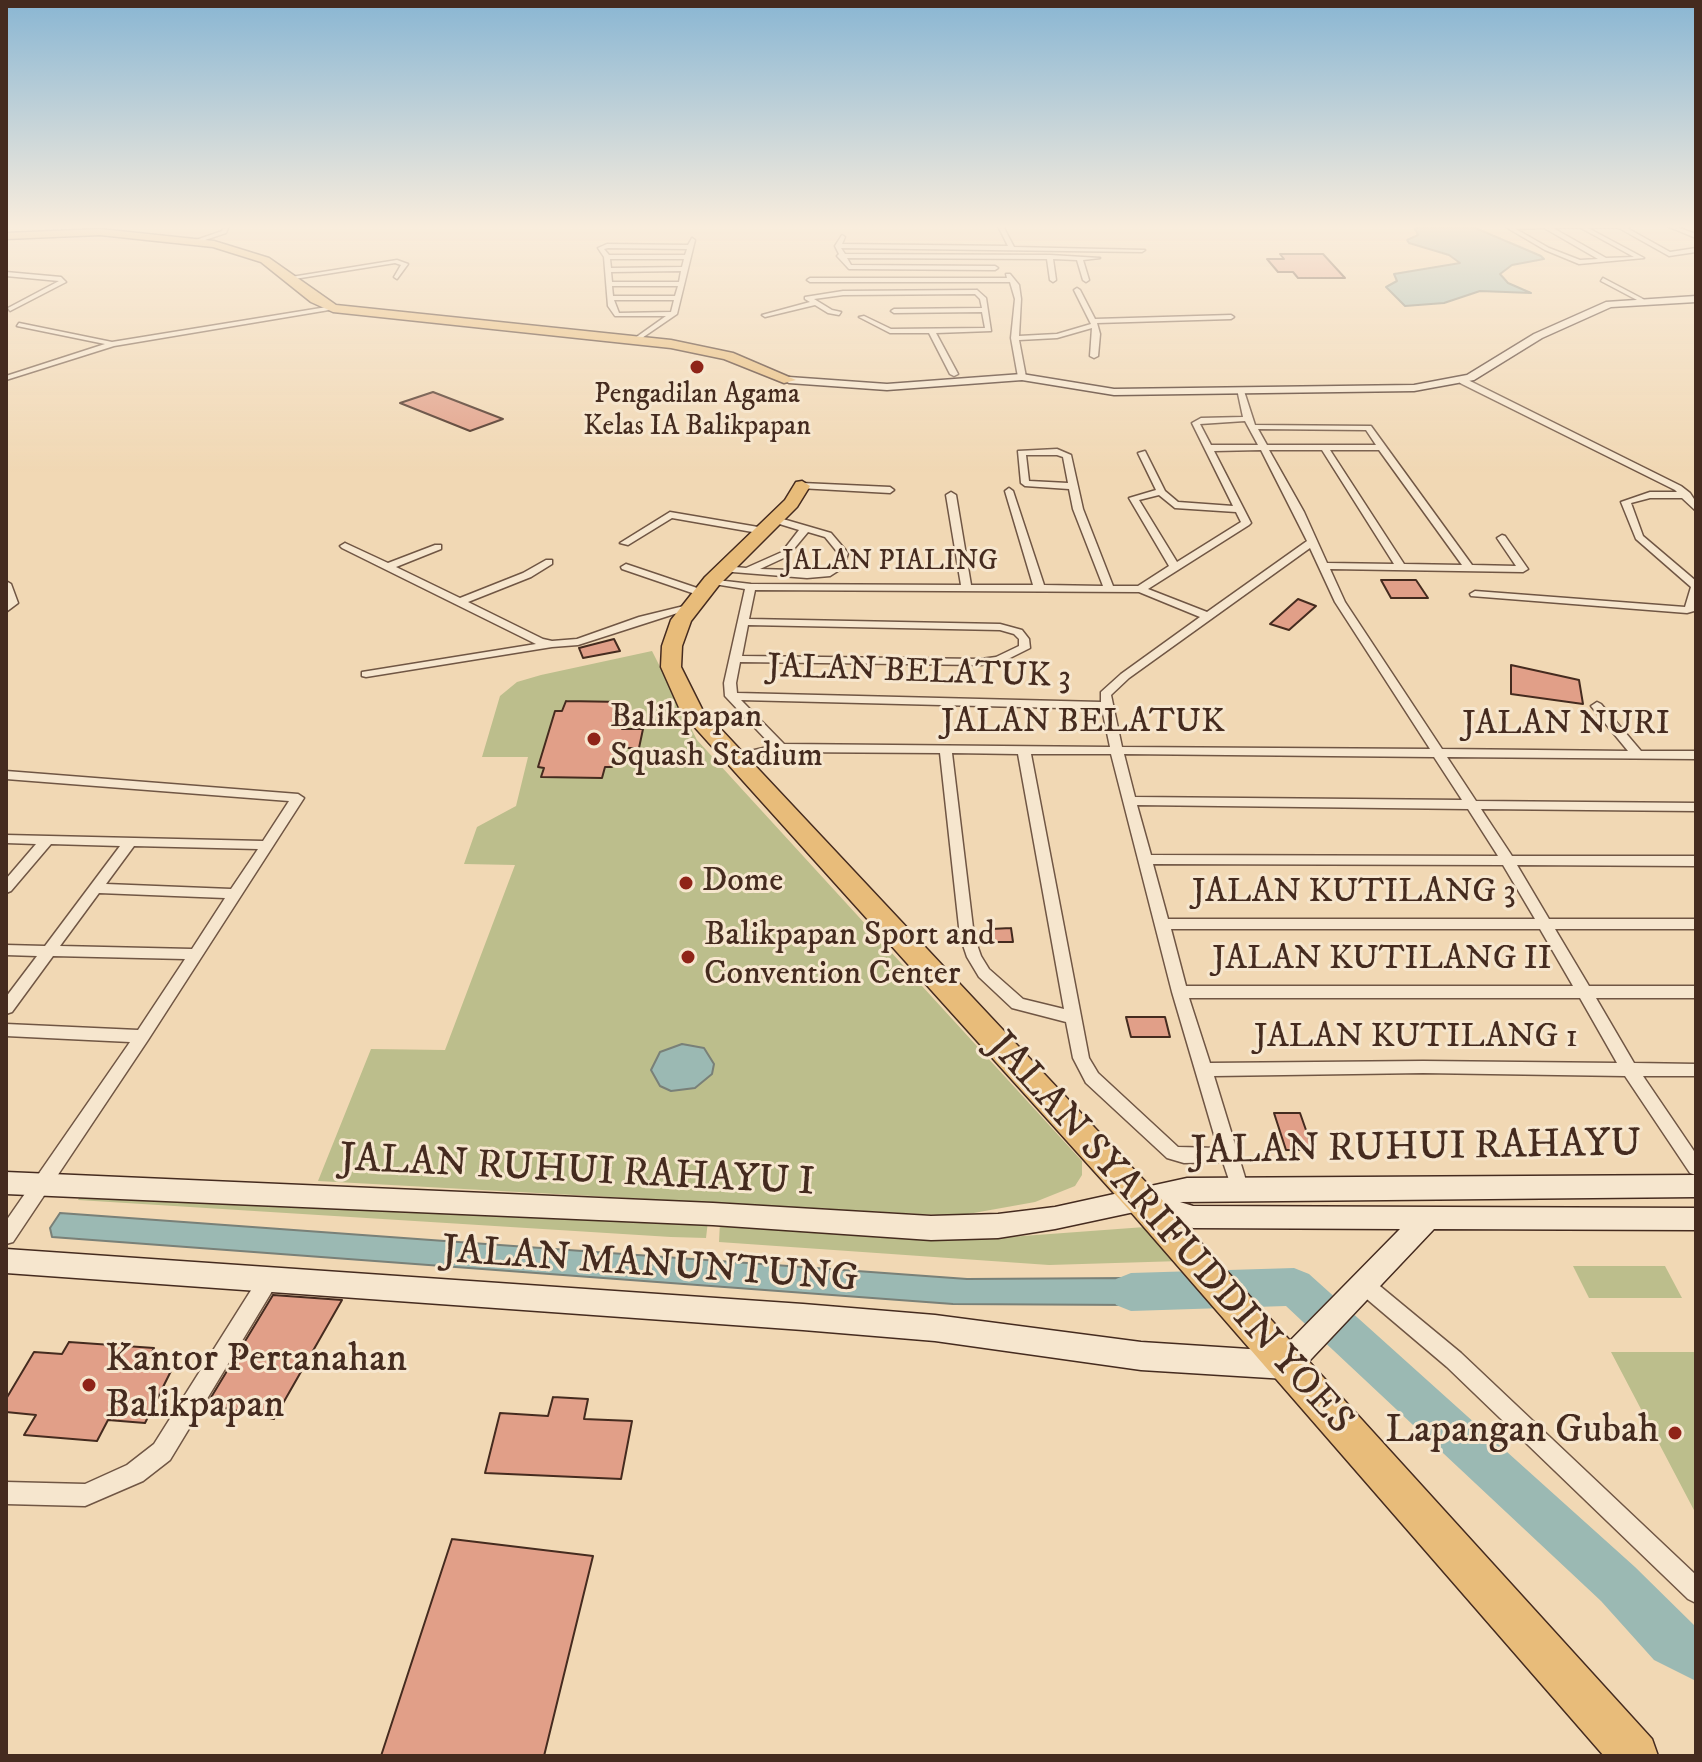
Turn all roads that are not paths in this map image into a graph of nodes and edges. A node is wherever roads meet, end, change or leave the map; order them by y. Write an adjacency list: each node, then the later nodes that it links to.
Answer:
1 (332, 308): 21 (street)
2 (335, 308): 20 (highway)
3 (673, 308): 20 (street)
4 (793, 308): 12 (street)
5 (824, 308): 11 (street)
6 (1017, 308): 19 (street)
7 (1086, 308): 15 (street)
8 (1601, 308): 27 (street)
9 (982, 310): 10 (street); 17 (street)
10 (894, 311)
11 (839, 313)
12 (765, 315)
13 (862, 317): 18 (street)
14 (1231, 317): 15 (street)
15 (1094, 323): 19 (street); 22 (street)
16 (19, 325): 21 (street)
17 (989, 330): 18 (street); 19 (street)
18 (932, 331): 23 (street)
19 (1016, 335): 24 (street)
20 (637, 339): 26 (highway)
21 (113, 344): 25 (street)
22 (1094, 356)
23 (954, 374)
24 (1022, 377): 26 (street); 28 (street)
25 (6, 378)
26 (789, 380)
27 (1463, 381): 28 (street); 41 (street)
28 (1240, 391): 29 (street)
29 (1250, 423): 30 (street); 31 (street); 33 (street)
30 (1381, 447): 32 (street); 57 (street)
31 (1209, 448): 33 (street); 43 (street)
32 (1325, 448): 33 (street); 55 (street)
33 (1266, 449): 47 (street)
34 (1142, 453): 39 (street)
35 (802, 486): 37 (street); 44 (highway, JALAN SYARIFUDDIN YOES)
36 (1072, 486): 36 (street); 64 (street)
37 (890, 490)
38 (1009, 491): 62 (street)
39 (1161, 492): 43 (street); 53 (street)
40 (951, 495): 61 (street)
41 (1692, 495): 42 (street); 63 (street)
42 (1696, 508)
43 (1239, 509): 53 (street)
44 (770, 525): 45 (street); 48 (street); 59 (highway, JALAN SYARIFUDDIN YOES)
45 (805, 529): 59 (street); 59 (street)
46 (1502, 538): 57 (street)
47 (1312, 542): 54 (street); 69 (street)
48 (625, 543)
49 (345, 546): 52 (street)
50 (438, 547): 52 (street)
51 (549, 562): 67 (street)
52 (389, 566): 67 (street)
53 (1174, 566): 65 (street)
54 (1323, 566): 55 (street); 81 (street)
55 (1400, 566): 57 (street)
56 (626, 567): 59 (street)
57 (1469, 568)
58 (6, 584): 68 (street)
59 (715, 584): 60 (street); 71 (street); 84 (highway, JALAN SYARIFUDDIN YOES)
60 (751, 587): 61 (street, JALAN PIALING); 70 (street, JALAN PIALING)
61 (966, 587): 62 (street, JALAN PIALING)
62 (1039, 587): 64 (street, JALAN PIALING)
63 (1696, 587): 66 (street)
64 (1109, 588): 65 (street, JALAN PIALING)
65 (1140, 589): 69 (street, JALAN PIALING)
66 (1475, 594)
67 (459, 602): 71 (street)
68 (6, 609)
69 (1207, 616): 75 (street)
70 (743, 622): 72 (street, JALAN PIALING); 72 (street)
71 (552, 644): 73 (street)
72 (735, 659): 74 (street, JALAN PIALING)
73 (366, 674)
74 (731, 696): 75 (street, JALAN BELATUK 3); 77 (street)
75 (1107, 706): 80 (street)
76 (1597, 706): 82 (street)
77 (781, 748): 79 (street, JALAN BELATUK); 84 (street, JALAN BELATUK)
78 (1024, 751): 79 (street, JALAN BELATUK); 80 (street, JALAN BELATUK); 109 (street)
79 (946, 752): 109 (street)
80 (1117, 752): 81 (street, JALAN BELATUK); 86 (street)
81 (1435, 753): 82 (street, JALAN NURI); 87 (street)
82 (1637, 754): 83 (street, JALAN NURI)
83 (1696, 755)
84 (732, 759): 121 (highway, JALAN SYARIFUDDIN YOES)
85 (6, 775): 92 (street)
86 (1131, 801): 87 (street); 93 (street)
87 (1471, 806): 88 (street); 94 (street)
88 (1696, 807)
89 (6, 839): 90 (street)
90 (47, 840): 91 (street); 96 (street)
91 (130, 842): 92 (street); 97 (street)
92 (267, 845): 98 (street)
93 (1146, 859): 94 (street); 99 (street)
94 (1507, 859): 95 (street); 100 (street)
95 (1696, 861)
96 (6, 888)
97 (94, 888): 98 (street); 103 (street)
98 (235, 894): 104 (street)
99 (1163, 924): 100 (street, JALAN KUTILANG 3); 106 (street)
100 (1546, 924): 101 (street, JALAN KUTILANG 3); 105 (street)
101 (1696, 924)
102 (6, 950): 103 (street)
103 (46, 952): 104 (street); 108 (street)
104 (195, 954): 111 (street)
105 (1583, 990): 106 (street, JALAN KUTILANG II); 107 (street, JALAN KUTILANG II); 112 (street)
106 (1180, 992): 113 (street)
107 (1696, 992)
108 (6, 1008)
109 (1072, 1017): 115 (street)
110 (6, 1030): 111 (street)
111 (142, 1036): 120 (street)
112 (1629, 1069): 113 (street, JALAN KUTILANG 1); 114 (street, JALAN KUTILANG 1); 116 (street)
113 (1202, 1070): 115 (street)
114 (1696, 1070)
115 (1228, 1155): 119 (street)
116 (1690, 1161)
117 (6, 1183): 120 (street, JALAN RUHUI RAHAYU I)
118 (1696, 1186): 119 (street, JALAN RUHUI RAHAYU)
119 (1239, 1187): 121 (street, JALAN RUHUI RAHAYU)
120 (33, 1194): 121 (street, JALAN RUHUI RAHAYU I); 124 (street)
121 (1142, 1201): 122 (street, JALAN RUHUI RAHAYU); 128 (highway, JALAN SYARIFUDDIN YOES)
122 (1430, 1216): 123 (street, JALAN RUHUI RAHAYU); 127 (street, JALAN RUHUI RAHAYU)
123 (1696, 1219)
124 (6, 1236)
125 (6, 1261): 126 (street, JALAN MANUNTUNG)
126 (267, 1282): 128 (street, JALAN MANUNTUNG); 129 (street)
127 (1354, 1291): 128 (street, JALAN RUHUI RAHAYU); 130 (street)
128 (1296, 1354): 131 (highway, JALAN SYARIFUDDIN YOES)
129 (6, 1493)
130 (1696, 1591)
131 (1635, 1756)

